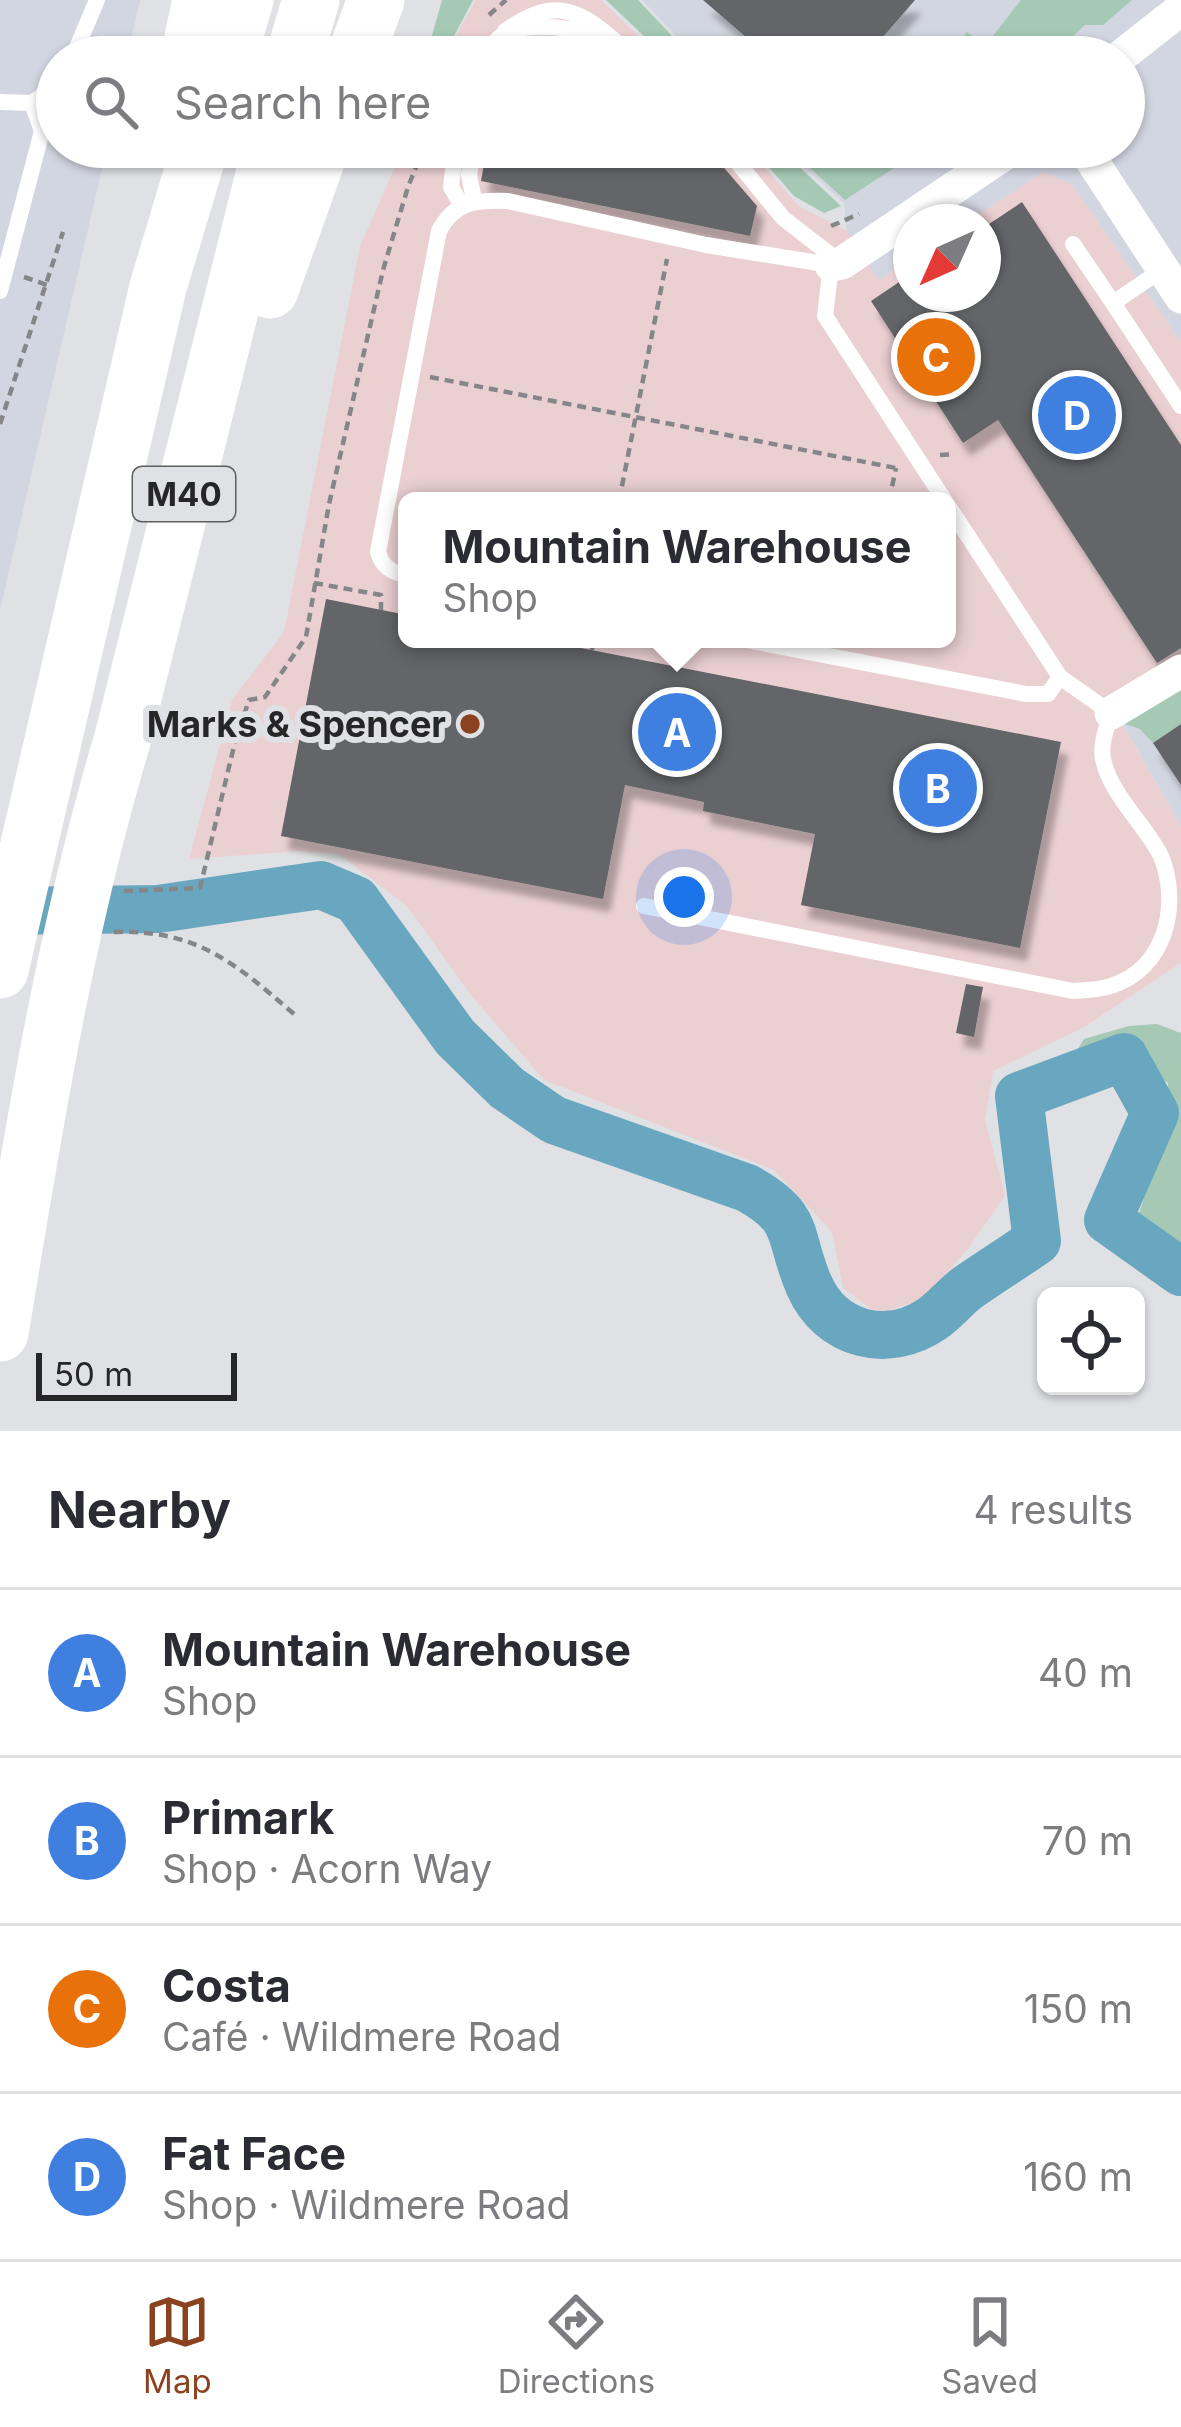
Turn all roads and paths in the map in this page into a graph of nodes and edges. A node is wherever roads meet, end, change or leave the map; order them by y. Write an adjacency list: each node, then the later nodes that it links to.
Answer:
1 (97, 0): 7 (lane)
2 (201, 0): 8 (highway)
3 (245, 0): 9 (highway)
4 (311, 0): 10 (highway)
5 (376, 0): 11 (highway)
6 (1181, 9): 14 (street)
7 (82, 36)
8 (193, 36)
9 (234, 36)
10 (300, 36)
11 (363, 36)
12 (500, 36): 13 (lane)
13 (581, 36)
14 (1145, 37)
15 (36, 100): 17 (lane)
16 (0, 102): 17 (lane)
17 (32, 103): 18 (lane)
18 (36, 114)
19 (36, 154): 41 (lane)
20 (167, 168): 40 (highway, M40)
21 (194, 168): 40 (highway, M40)
22 (266, 168): 60 (highway, M40)
23 (313, 168): 60 (highway, M40)
24 (415, 168): 54 (path)
25 (451, 168): 32 (lane)
26 (470, 168): 32 (lane)
27 (731, 168): 31 (lane)
28 (742, 168): 31 (lane)
29 (987, 168): 38 (street)
30 (1097, 168): 39 (street)
31 (766, 198): 38 (lane)
32 (468, 203): 36 (lane); 43 (lane)
33 (862, 212): 34 (path)
34 (827, 227)
35 (63, 232): 46 (path)
36 (671, 236): 38 (lane); 45 (path)
37 (1073, 244): 42 (lane)
38 (837, 264): 48 (lane)
39 (1172, 283): 42 (lane)
40 (158, 287): 64 (highway, M40)
41 (0, 291)
42 (1112, 303): 44 (lane)
43 (412, 374): 45 (path); 53 (lane)
44 (1181, 406)
45 (636, 418): 49 (path); 50 (path)
46 (0, 424)
47 (955, 454): 48 (path)
48 (916, 457): 51 (lane)
49 (621, 492)
50 (891, 492)
51 (939, 492)
52 (956, 517): 58 (lane)
53 (398, 574)
54 (314, 584): 55 (path); 61 (path)
55 (381, 610)
56 (788, 648): 58 (lane)
57 (1181, 671): 59 (street)
58 (1060, 677): 59 (lane)
59 (1112, 713): 62 (lane)
60 (122, 741): 66 (highway, M40)
61 (200, 888)
62 (644, 906)
63 (103, 933): 65 (path)
64 (0, 970)
65 (294, 1014)
66 (0, 1333)

